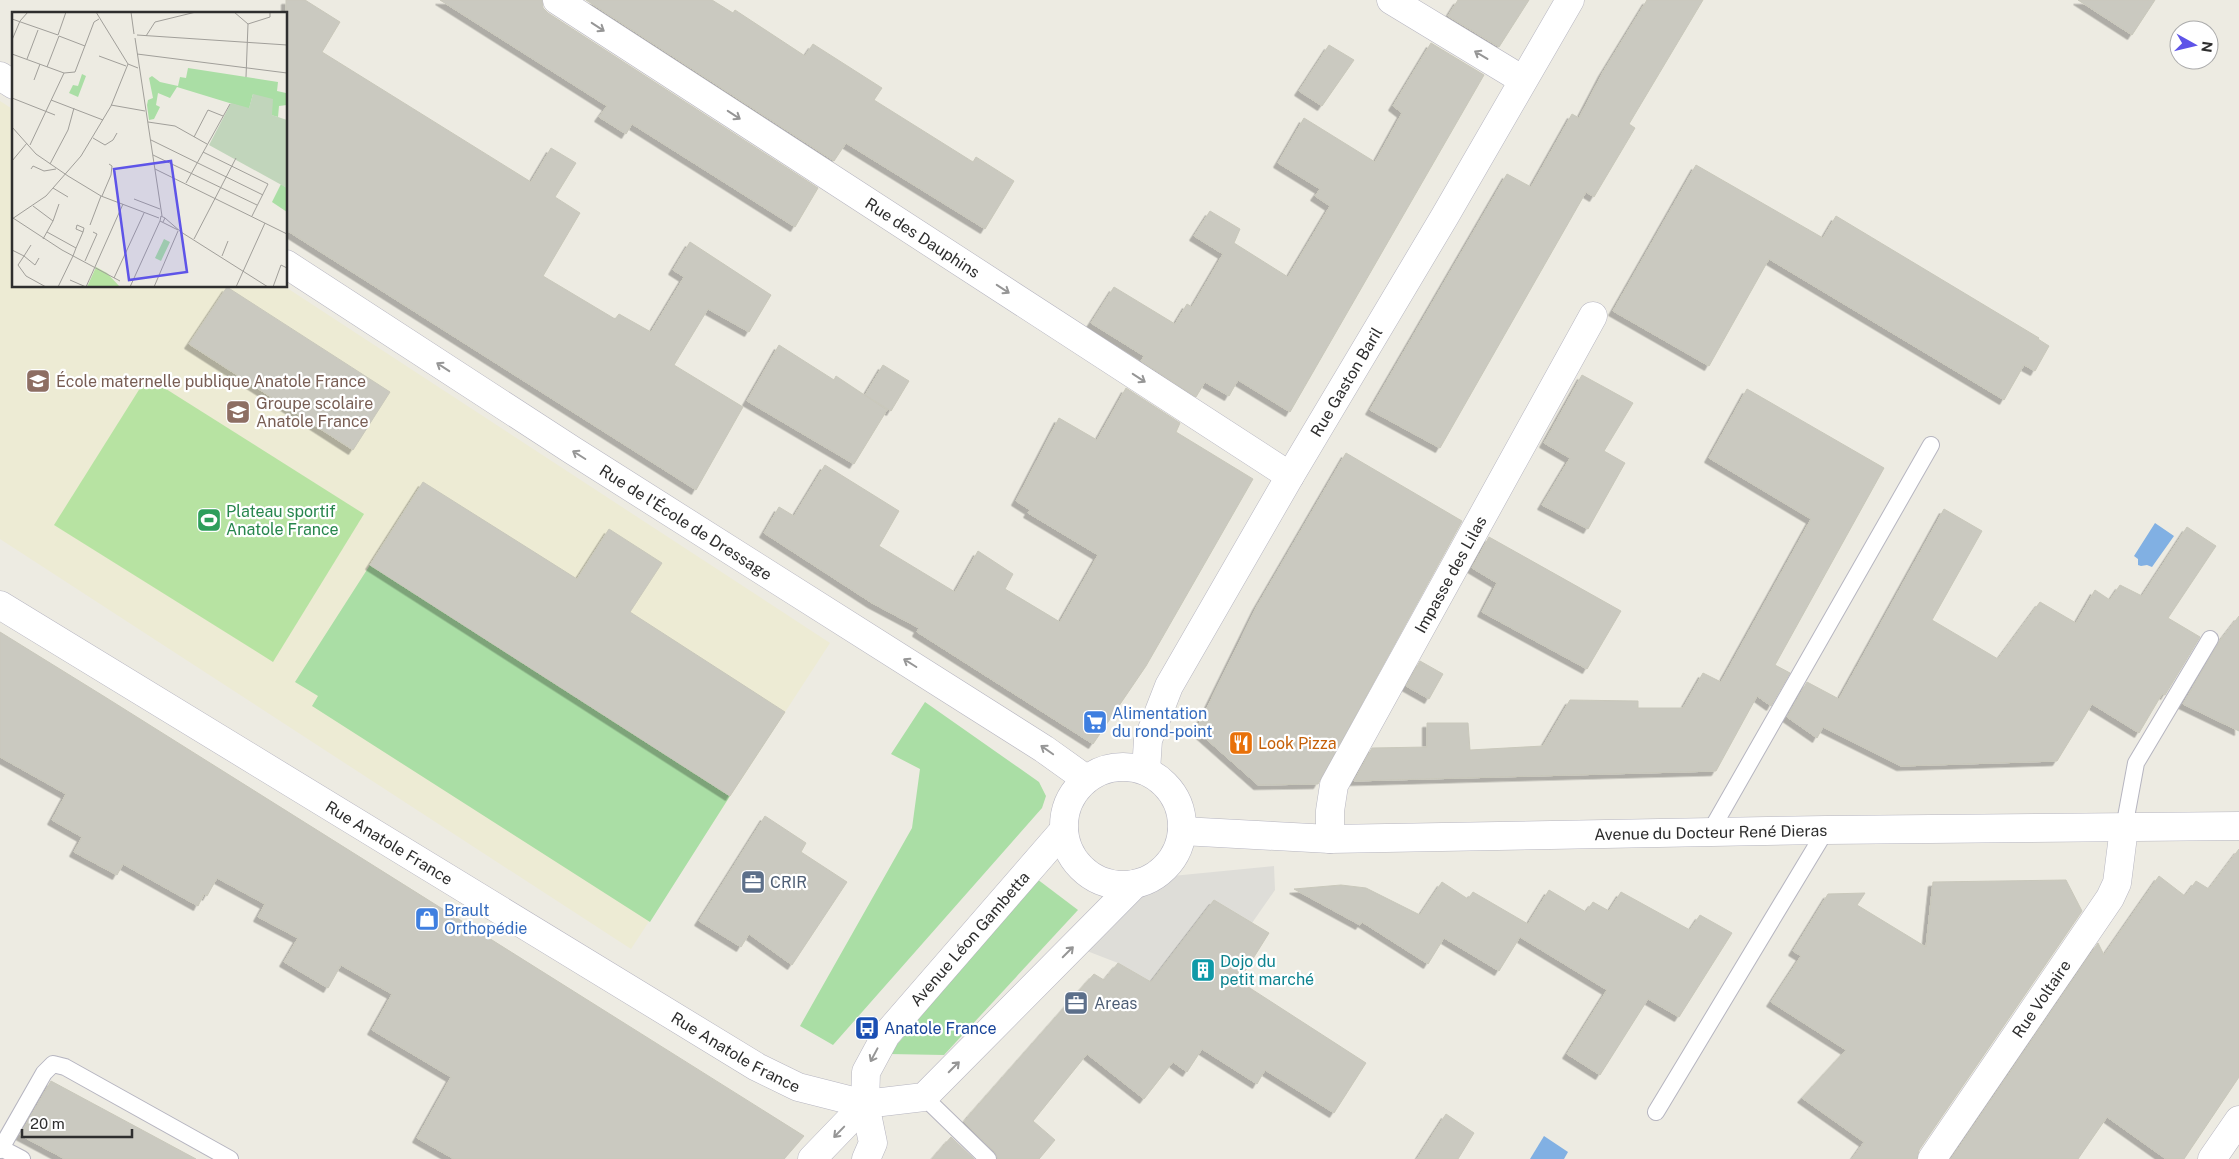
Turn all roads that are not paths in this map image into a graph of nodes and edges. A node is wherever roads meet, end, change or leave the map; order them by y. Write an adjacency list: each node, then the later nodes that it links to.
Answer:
1 (557, 0): 10 (street, Rue des Dauphins, one-way to 10)
2 (1391, 0): 5 (street, one-way to 2)
3 (1570, 0): 5 (street, Rue Gaston Baril)
4 (0, 76): 6 (street)
5 (1523, 80): 10 (street, Rue Gaston Baril)
6 (12, 85)
7 (288, 265): 14 (street, Rue de l'École de Dressage, one-way to 7)
8 (1593, 316): 21 (street, Impasse des Lilas)
9 (1931, 445): 20 (lane)
10 (1290, 476): 13 (street, Rue Gaston Baril)
11 (0, 605): 24 (street, Rue Anatole France)
12 (2210, 639): 16 (lane)
13 (1146, 771): 14 (street); 19 (street)
14 (1086, 779): 18 (street)
15 (2239, 826): 16 (street, Avenue du Docteur René Dieras)
16 (2124, 828): 17 (street, Avenue du Docteur René Dieras); 33 (street, Rue Voltaire)
17 (1826, 830): 20 (street, Avenue du Docteur René Dieras); 25 (lane)
18 (1063, 831): 22 (street); 24 (street, Avenue Léon Gambetta, one-way to 24)
19 (1182, 831): 21 (street, Avenue du Docteur René Dieras); 22 (street)
20 (1710, 832): 21 (street, Avenue du Docteur René Dieras)
21 (1330, 839)
22 (1135, 884): 23 (street, one-way to 22)
23 (924, 1097): 24 (street); 32 (lane)
24 (866, 1104): 30 (street, one-way to 30); 31 (street, Avenue Léon Gambetta)
25 (1656, 1112)
26 (2239, 1120): 34 (street)
27 (1, 1149): 28 (lane); 29 (lane)
28 (22, 1159)
29 (230, 1159)
30 (812, 1159)
31 (866, 1159)
32 (988, 1159)
33 (1932, 1159)
34 (2212, 1159)

